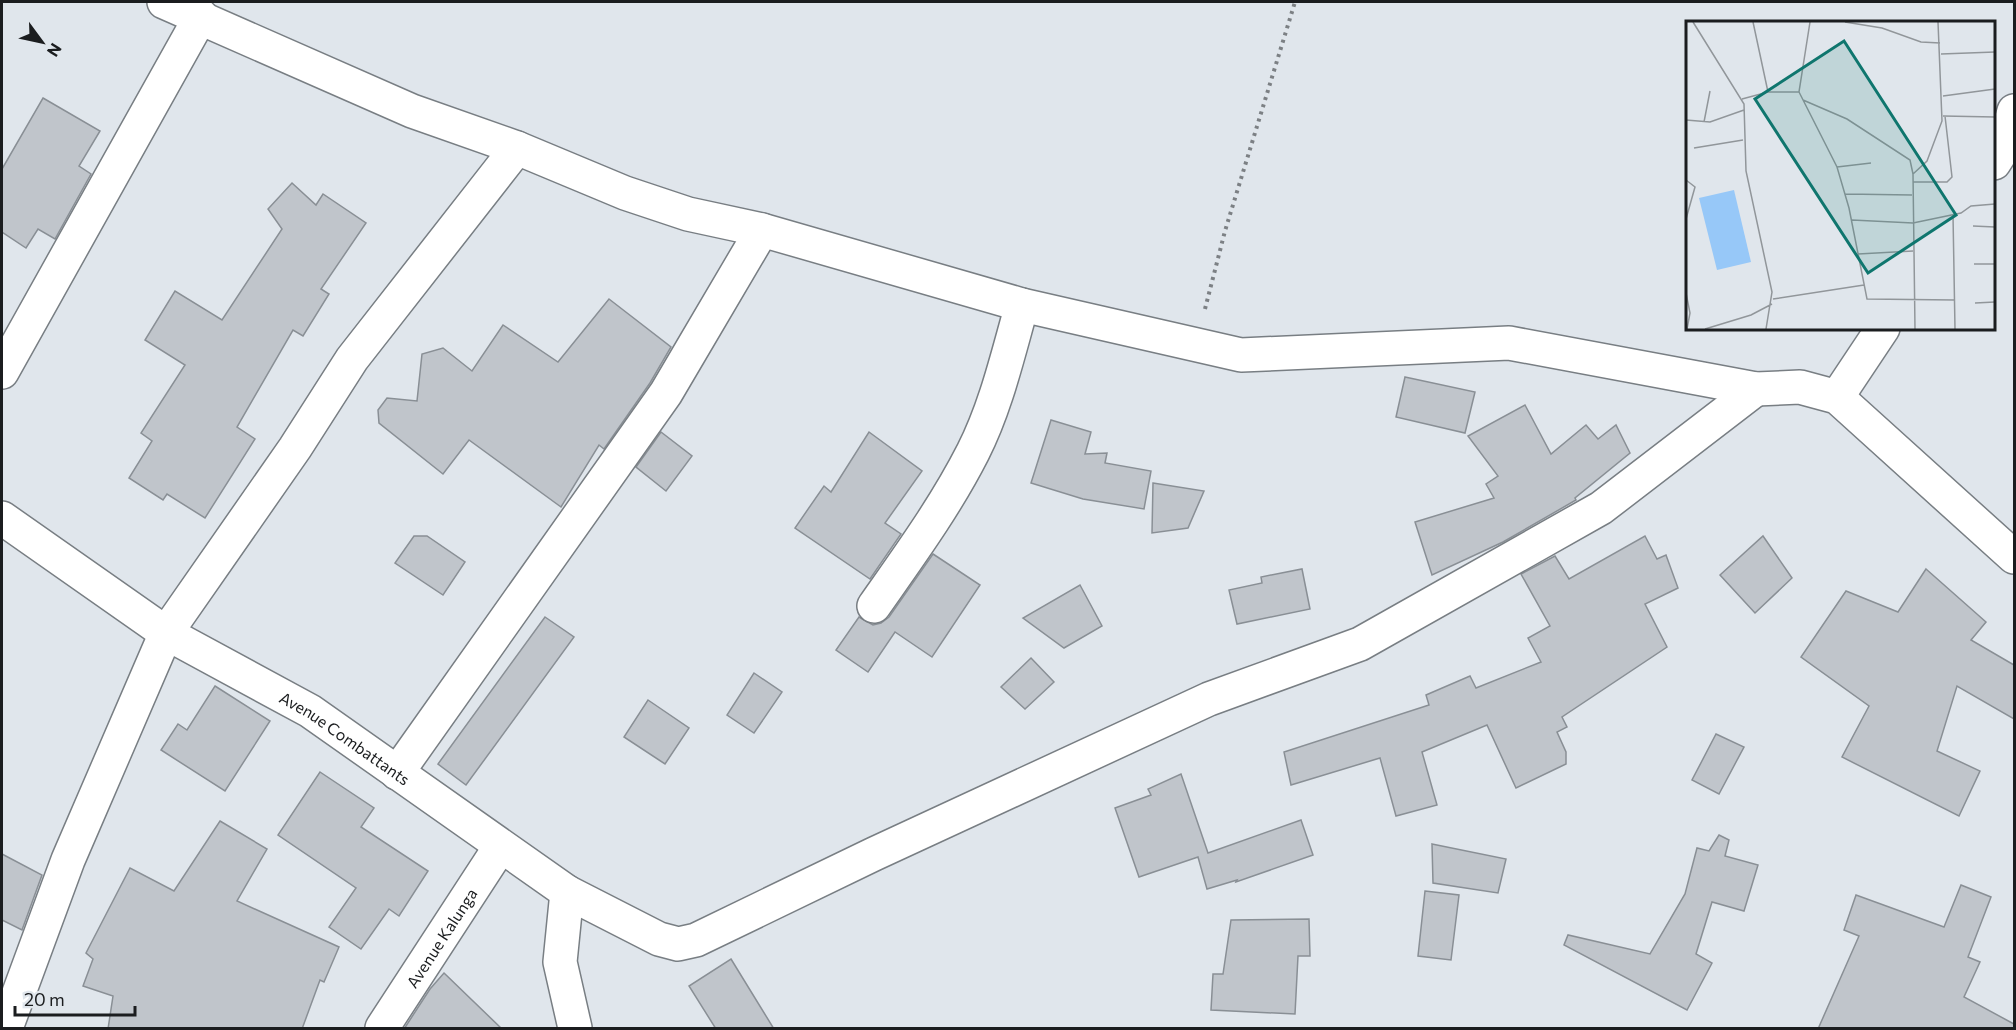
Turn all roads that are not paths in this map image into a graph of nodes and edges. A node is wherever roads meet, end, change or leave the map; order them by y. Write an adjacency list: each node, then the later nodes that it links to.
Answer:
1 (164, 2): 2 (street)
2 (201, 16): 4 (street); 9 (street)
3 (2014, 111): 5 (street)
4 (518, 148): 6 (street); 15 (street)
5 (2004, 155)
6 (762, 230): 7 (street); 16 (street)
7 (1022, 305): 10 (street); 14 (street)
8 (1882, 330): 11 (street)
9 (2, 372)
10 (1756, 389): 11 (street); 18 (street, Avenue Combattants)
11 (1837, 397): 13 (street)
12 (2, 518): 15 (street, Avenue Combattants)
13 (2014, 557)
14 (874, 606)
15 (166, 633): 16 (street, Avenue Combattants); 19 (street)
16 (397, 773): 17 (street, Avenue Combattants)
17 (500, 847): 18 (street, Avenue Combattants); 20 (street, Avenue Kalunga)
18 (567, 892): 21 (street)
19 (7, 1005)
20 (382, 1029)
21 (575, 1029)

